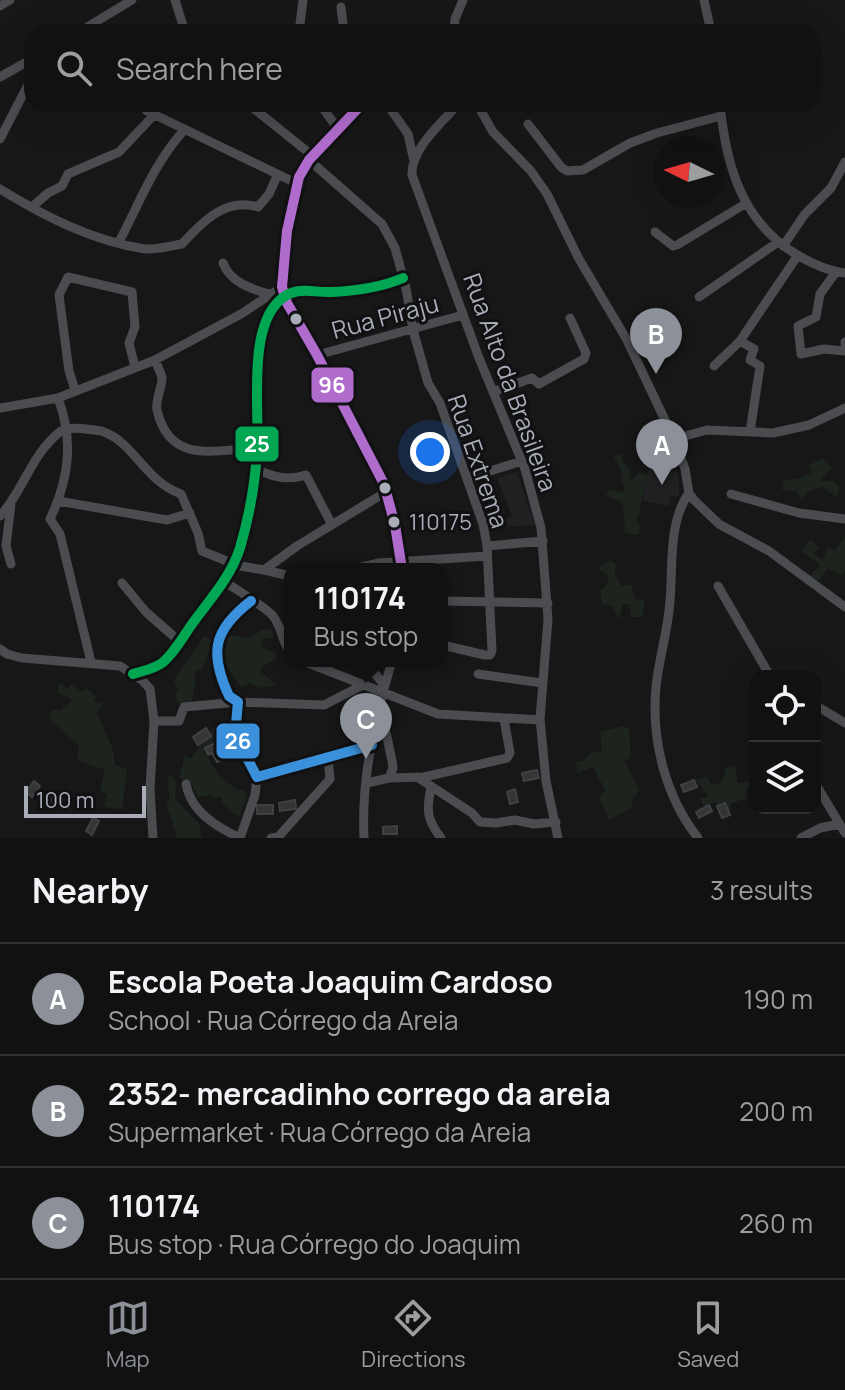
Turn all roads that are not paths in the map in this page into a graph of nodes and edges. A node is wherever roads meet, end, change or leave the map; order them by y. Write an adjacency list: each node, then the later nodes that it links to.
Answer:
1 (10, 0): 7 (street)
2 (132, 0): 9 (street)
3 (175, 0): 10 (street)
4 (303, 0): 11 (street)
5 (463, 0): 13 (street)
6 (704, 0): 14 (street)
7 (0, 6)
8 (341, 7): 12 (street)
9 (93, 24)
10 (182, 24)
11 (300, 24)
12 (343, 24)
13 (455, 24)
14 (709, 24)
15 (24, 64): 16 (street)
16 (0, 77)
17 (24, 92): 31 (street)
18 (150, 112): 26 (street)
19 (257, 112): 32 (street, Rua Extrema)
20 (326, 112): 30 (street)
21 (354, 112): 30 (street)
22 (393, 112): 33 (street, Rua Alto da Brasileira)
23 (451, 112): 33 (street)
24 (482, 112): 55 (street)
25 (721, 112): 27 (street)
26 (154, 115): 29 (street); 39 (street)
27 (721, 116): 28 (street); 38 (street)
28 (528, 124)
29 (185, 129): 35 (street); 41 (street)
30 (338, 129): 32 (street)
31 (0, 139)
32 (311, 158): 36 (street); 46 (street, Rua Extrema)
33 (414, 161): 50 (street, Rua Alto da Brasileira)
34 (845, 162): 42 (street)
35 (278, 174): 36 (street); 41 (street)
36 (296, 183): 47 (street)
37 (0, 189): 39 (street)
38 (745, 204): 40 (street); 42 (street)
39 (32, 207): 41 (street)
40 (655, 232)
41 (119, 242)
42 (781, 244): 43 (street); 49 (street)
43 (798, 255): 45 (street); 54 (street)
44 (223, 263): 48 (street)
45 (841, 272): 56 (street)
46 (403, 278): 47 (street); 53 (street, Rua Extrema)
47 (283, 292): 48 (street); 57 (street); 69 (street)
48 (269, 294): 58 (street)
49 (699, 297)
50 (463, 315): 53 (street, Rua Piraju); 62 (street, Rua Alto da Brasileira)
51 (570, 318): 62 (street)
52 (653, 329): 55 (street)
53 (413, 330): 57 (street, Rua Piraju); 72 (street, Rua Extrema)
54 (740, 341): 59 (street); 67 (street)
55 (629, 344): 68 (street)
56 (845, 351)
57 (317, 355): 73 (street)
58 (155, 360): 60 (street); 69 (street)
59 (714, 366)
60 (135, 367): 61 (street); 61 (street)
61 (75, 390): 63 (street)
62 (493, 392): 70 (street, Rua Alto da Brasileira)
63 (58, 398): 64 (street); 66 (street)
64 (1, 406)
65 (845, 408): 67 (street)
66 (68, 427): 76 (street); 77 (street); 78 (street)
67 (750, 432): 68 (street)
68 (674, 439): 74 (street)
69 (258, 448): 71 (street)
70 (522, 461): 72 (street); 82 (street, Rua Alto da Brasileira)
71 (256, 469): 81 (street); 87 (street)
72 (468, 478): 83 (street, Rua Extrema)
73 (386, 492): 81 (street); 84 (street)
74 (689, 493): 97 (street); 136 (street)
75 (731, 494): 80 (street)
76 (58, 501): 78 (street); 102 (street)
77 (11, 504): 79 (street); 86 (street)
78 (190, 513): 87 (street)
79 (0, 516)
80 (845, 519)
81 (332, 525): 88 (street)
82 (543, 541): 83 (street); 96 (street, Rua Alto da Brasileira)
83 (487, 551): 85 (street); 95 (street, Rua Extrema)
84 (401, 563)
85 (418, 563)
86 (11, 564)
87 (234, 565): 88 (street); 90 (street)
88 (264, 570): 89 (street)
89 (284, 575)
90 (224, 582): 93 (street); 99 (street)
91 (122, 583): 99 (street)
92 (718, 586): 106 (street)
93 (251, 601): 98 (street); 112 (street)
94 (448, 601): 95 (street)
95 (489, 602): 96 (street); 100 (street, Rua Extrema)
96 (548, 603): 109 (street, Rua Alto da Brasileira)
97 (845, 607)
98 (284, 639)
99 (179, 641): 107 (street)
100 (448, 646)
101 (0, 649): 102 (street)
102 (91, 662): 107 (street)
103 (319, 667): 110 (street)
104 (369, 667): 111 (street)
105 (390, 667): 111 (street)
106 (767, 670)
107 (133, 674): 117 (street)
108 (478, 674): 109 (street)
109 (542, 683): 116 (street, Rua Alto da Brasileira)
110 (365, 684): 111 (street); 112 (street)
111 (384, 688): 113 (street); 115 (street)
112 (238, 702): 117 (street); 121 (street)
113 (380, 703): 119 (street); 123 (street)
114 (821, 709): 118 (street)
115 (504, 719): 116 (street); 122 (street)
116 (540, 720): 128 (street, Rua Alto da Brasileira)
117 (154, 721): 130 (street)
118 (845, 723)
119 (372, 745): 120 (street); 124 (street)
120 (328, 757): 121 (street); 132 (street)
121 (257, 777): 131 (street)
122 (417, 777): 123 (street); 126 (street)
123 (389, 778): 124 (street)
124 (367, 783): 133 (street)
125 (186, 784): 131 (street)
126 (431, 788): 128 (street); 134 (street)
127 (821, 793): 129 (street)
128 (556, 822): 135 (street, Rua Alto da Brasileira)
129 (842, 828): 137 (street)
130 (153, 838)
131 (241, 838)
132 (271, 838)
133 (364, 838)
134 (441, 838)
135 (558, 838)
136 (698, 838)
137 (801, 838)

